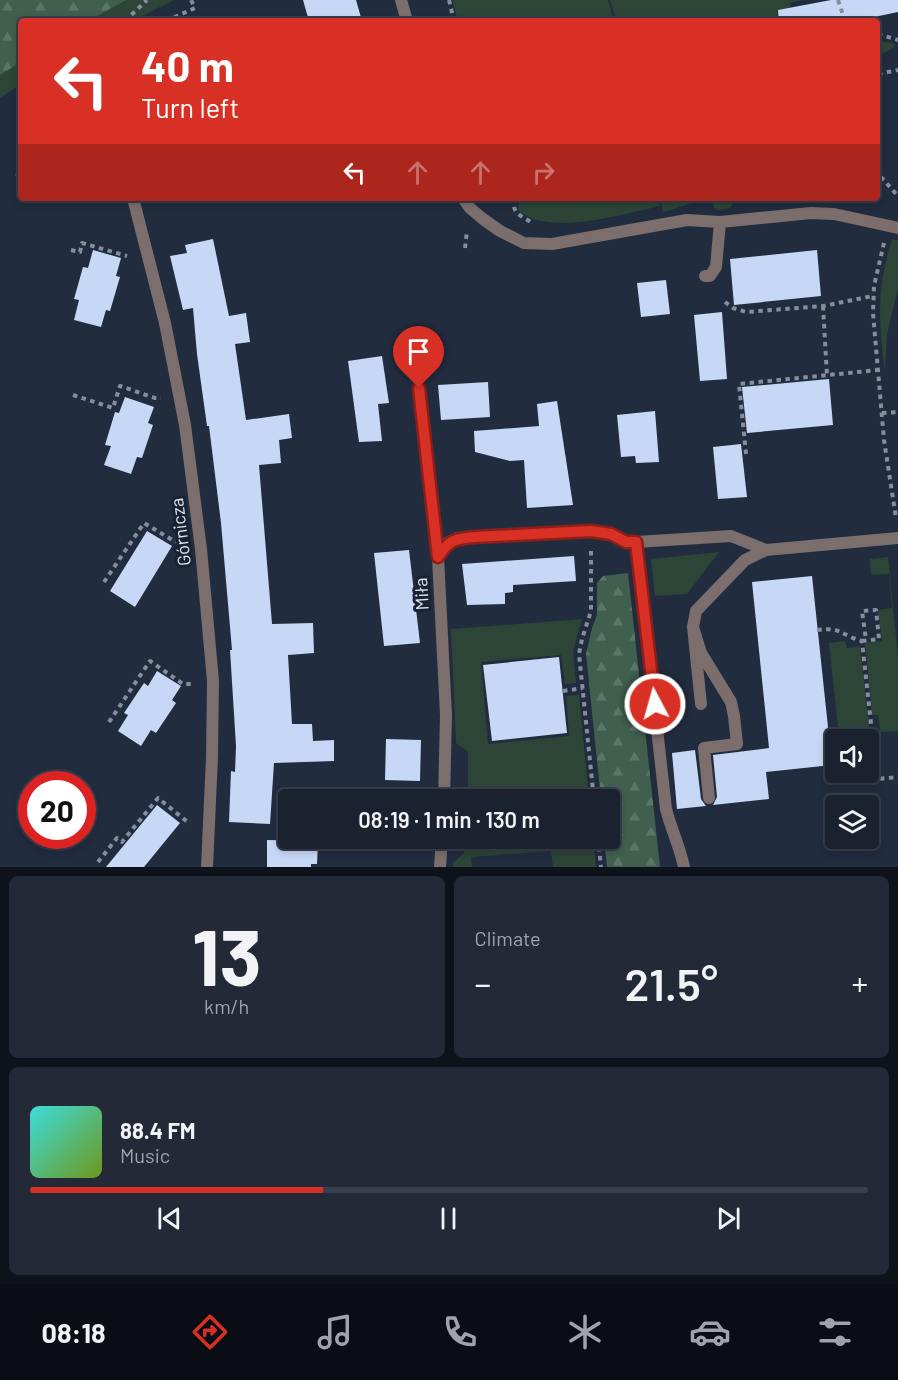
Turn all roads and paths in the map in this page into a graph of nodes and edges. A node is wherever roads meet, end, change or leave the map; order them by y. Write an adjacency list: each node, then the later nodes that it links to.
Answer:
1 (147, 0): 6 (path)
2 (191, 0): 7 (path)
3 (401, 0): 8 (street)
4 (449, 0): 9 (path)
5 (838, 0): 10 (path)
6 (128, 18)
7 (173, 18)
8 (406, 18)
9 (453, 18)
10 (844, 18)
11 (880, 35): 12 (path)
12 (898, 40)
13 (898, 70): 14 (path)
14 (880, 74)
15 (880, 171): 16 (path)
16 (898, 196)
17 (134, 201): 63 (street, Górnicza)
18 (465, 201): 19 (street)
19 (720, 222): 20 (street); 23 (street)
20 (894, 227): 24 (path)
21 (71, 250): 22 (path)
22 (131, 258)
23 (705, 276)
24 (873, 296): 26 (path); 27 (path)
25 (725, 302): 26 (path)
26 (823, 306): 28 (path)
27 (878, 370): 28 (path); 35 (path)
28 (827, 376): 36 (path)
29 (161, 388): 32 (path)
30 (419, 388): 45 (street, Miła)
31 (73, 395): 32 (path)
32 (163, 398): 33 (path)
33 (164, 408)
34 (898, 412): 35 (path)
35 (882, 413): 37 (path)
36 (746, 454)
37 (897, 521)
38 (181, 531): 41 (path)
39 (591, 531): 42 (street); 45 (street); 50 (path)
40 (898, 538): 43 (street)
41 (182, 542): 44 (path); 46 (path)
42 (636, 542): 43 (street); 66 (street)
43 (766, 550): 47 (street)
44 (183, 554)
45 (438, 557): 56 (street, Miła)
46 (104, 582)
47 (693, 627): 53 (street); 58 (street)
48 (817, 630): 49 (path)
49 (864, 641): 49 (path); 55 (path)
50 (583, 688): 51 (path); 57 (path)
51 (562, 691)
52 (192, 694): 54 (path)
53 (701, 704)
54 (108, 722)
55 (898, 777)
56 (444, 789)
57 (593, 789)
58 (709, 798)
59 (193, 814): 62 (path)
60 (441, 849): 64 (street)
61 (599, 849): 65 (path)
62 (98, 862)
63 (207, 867)
64 (440, 867)
65 (601, 867)
66 (684, 867)

